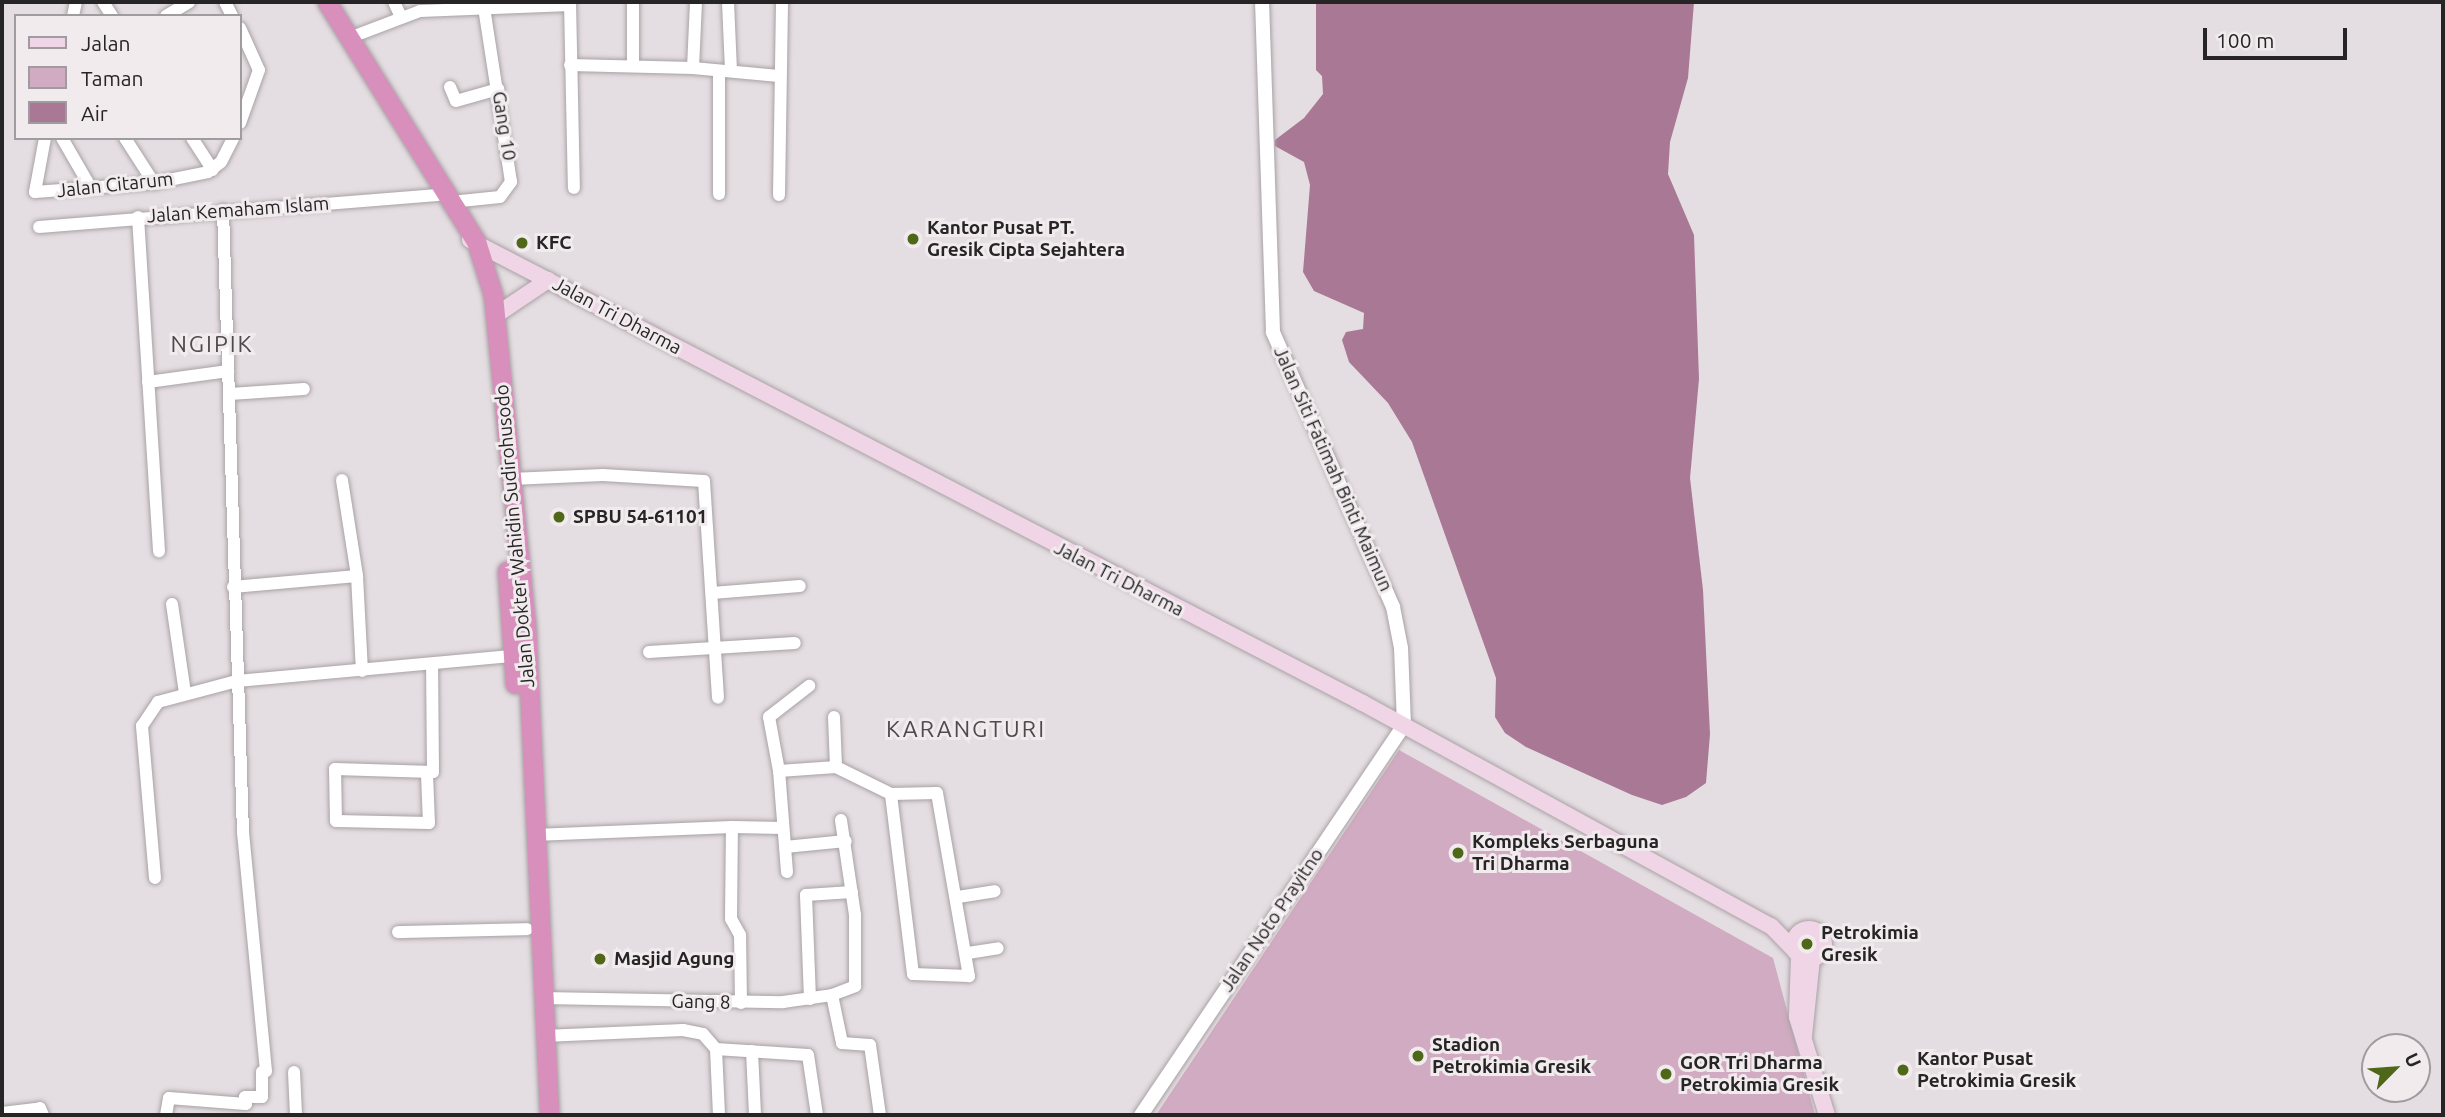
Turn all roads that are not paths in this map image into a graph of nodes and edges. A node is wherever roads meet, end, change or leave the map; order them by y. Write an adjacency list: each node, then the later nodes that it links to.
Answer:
1 (189, 2): 13 (street)
2 (315, 2): 36 (highway, Jalan Dokter Wahidin Sudirohusodo)
3 (327, 2): 16 (highway, Jalan Dokter Wahidin Sudirohusodo)
4 (394, 2): 14 (street)
5 (632, 2): 18 (street)
6 (696, 2): 19 (street)
7 (728, 2): 20 (street)
8 (782, 2): 21 (street)
9 (1262, 2): 66 (street, Jalan Siti Fatimah Binti Maimun)
10 (536, 3): 11 (street); 12 (street)
11 (570, 3): 17 (street)
12 (484, 4): 14 (street); 23 (street, Gang 10)
13 (173, 11)
14 (401, 17): 16 (street)
15 (242, 32): 24 (street)
16 (349, 38): 36 (highway, Jalan Dokter Wahidin Sudirohusodo)
17 (570, 65): 18 (street); 33 (street)
18 (632, 65): 19 (street)
19 (693, 68): 20 (street)
20 (725, 71): 21 (street); 34 (street)
21 (779, 76): 35 (street)
22 (450, 87): 23 (street)
23 (498, 89): 36 (street, Gang 10)
24 (242, 113)
25 (45, 140): 32 (street, Jalan Citarum)
26 (63, 140): 32 (street)
27 (126, 140): 31 (street)
28 (193, 140): 30 (street)
29 (232, 140): 30 (street)
30 (213, 170): 31 (street, Jalan Citarum)
31 (154, 183): 32 (street, Jalan Citarum)
32 (92, 188)
33 (574, 188)
34 (719, 194)
35 (779, 195)
36 (445, 199): 37 (street, Jalan Kemaham Islam); 40 (highway, Jalan Dokter Wahidin Sudirohusodo)
37 (223, 210): 38 (street, Jalan Kemaham Islam); 43 (street)
38 (138, 217): 39 (street, Jalan Kemaham Islam); 44 (street)
39 (39, 228)
40 (470, 240): 41 (main road, Jalan Tri Dharma); 42 (highway, Jalan Dokter Wahidin Sudirohusodo)
41 (548, 280): 42 (main road); 66 (main road, Jalan Tri Dharma)
42 (491, 318): 47 (highway, Jalan Dokter Wahidin Sudirohusodo); 58 (highway, Jalan Dokter Wahidin Sudirohusodo)
43 (228, 371): 44 (street); 46 (street)
44 (148, 382): 49 (street)
45 (304, 389): 46 (street)
46 (230, 394): 52 (street)
47 (511, 479): 53 (street); 74 (highway, Jalan Dokter Wahidin Sudirohusodo)
48 (342, 480): 50 (street)
49 (159, 551)
50 (357, 576): 52 (street); 60 (street)
51 (800, 586): 53 (street)
52 (233, 587): 61 (street)
53 (712, 593): 56 (street)
54 (172, 604): 63 (street)
55 (795, 643): 56 (street)
56 (715, 648): 57 (street); 64 (street)
57 (649, 652)
58 (514, 656): 59 (street); 83 (highway, Jalan Dokter Wahidin Sudirohusodo)
59 (432, 664): 60 (street); 69 (street)
60 (362, 671): 61 (street)
61 (237, 681): 63 (street); 99 (street)
62 (809, 686): 68 (street)
63 (185, 693): 78 (street)
64 (718, 698)
65 (834, 717): 67 (street)
66 (1404, 725): 82 (main road, Jalan Tri Dharma); 107 (street, Jalan Noto Prayitno)
67 (836, 767): 68 (street); 70 (street)
68 (779, 771): 73 (street)
69 (427, 774): 69 (street)
70 (891, 794): 81 (street); 87 (street)
71 (841, 820): 75 (street)
72 (732, 827): 73 (street); 74 (street); 92 (street)
73 (783, 828): 76 (street)
74 (534, 835): 90 (highway, Jalan Dokter Wahidin Sudirohusodo)
75 (846, 841): 76 (street); 80 (street)
76 (785, 847): 77 (street)
77 (787, 872)
78 (155, 878)
79 (995, 891): 81 (street)
80 (852, 892): 89 (street, Gang 8); 91 (street)
81 (958, 897): 87 (street)
82 (1771, 926): 84 (main road, Jalan Tri Dharma); 88 (main road, Jalan Tri Dharma)
83 (527, 929): 85 (street); 93 (highway, Jalan Dokter Wahidin Sudirohusodo)
84 (1804, 929): 88 (main road); 88 (main road)
85 (398, 932)
86 (998, 948): 87 (street)
87 (968, 953)
88 (1803, 956): 108 (main road)
89 (832, 995): 91 (street, Gang 8); 106 (street)
90 (542, 998): 92 (street, Gang 8); 93 (highway, Jalan Dokter Wahidin Sudirohusodo)
91 (810, 999): 92 (street, Gang 8)
92 (741, 1003)
93 (538, 1037): 94 (street); 101 (highway, Jalan Dokter Wahidin Sudirohusodo); 102 (highway, Jalan Dokter Wahidin Sudirohusodo)
94 (716, 1049): 95 (street); 103 (street)
95 (752, 1051): 104 (street); 105 (street)
96 (294, 1072): 100 (street)
97 (4, 1113): 98 (street)
98 (43, 1115)
99 (166, 1115)
100 (296, 1115)
101 (535, 1115)
102 (549, 1115)
103 (719, 1115)
104 (755, 1115)
105 (817, 1115)
106 (880, 1115)
107 (1141, 1115)
108 (1827, 1115)

